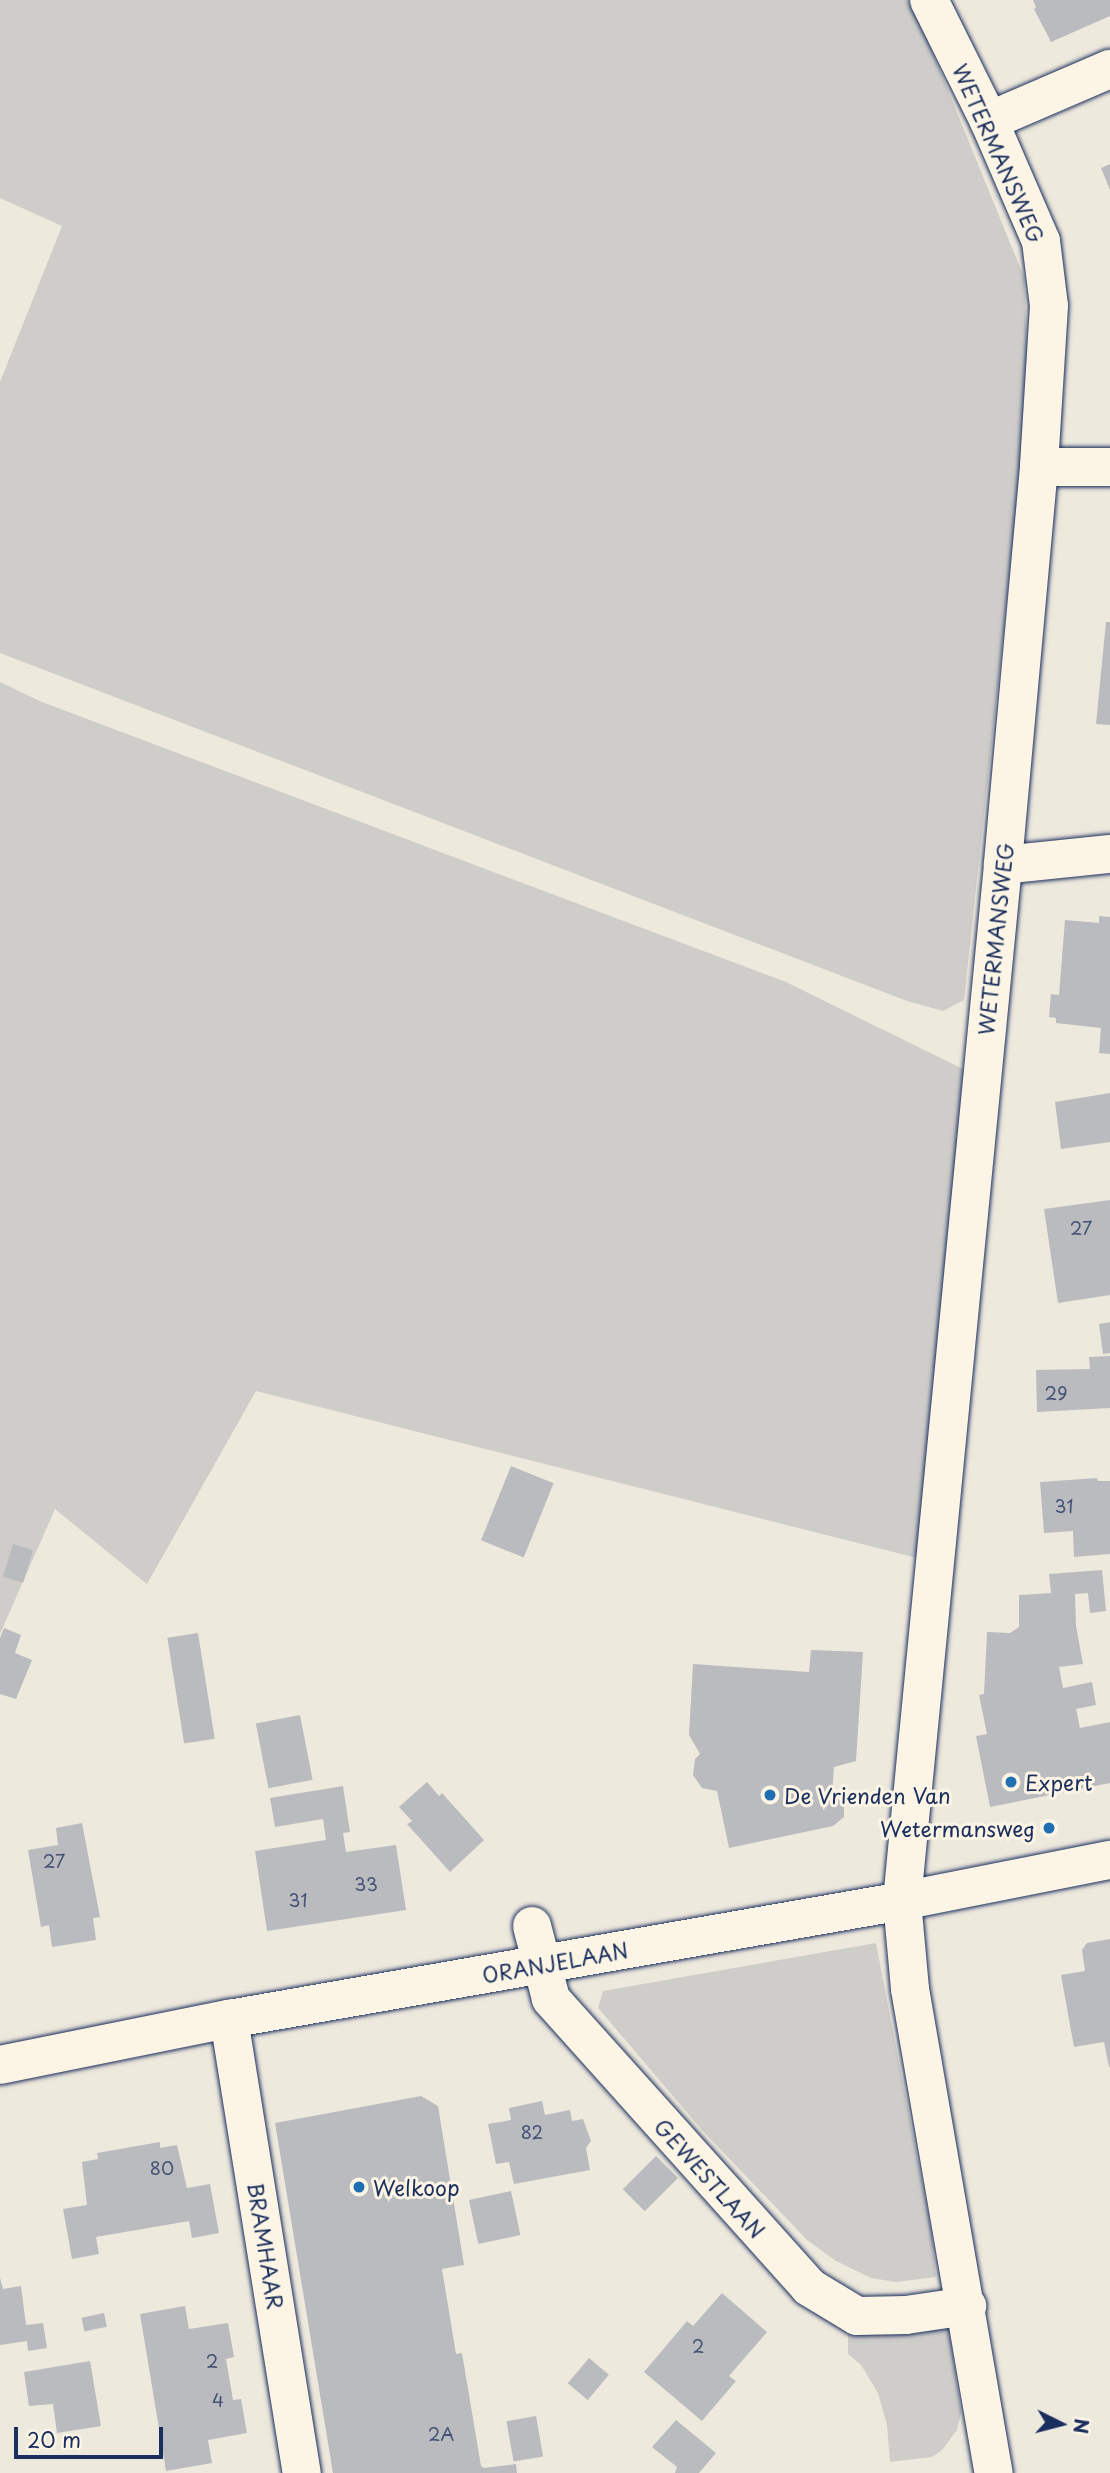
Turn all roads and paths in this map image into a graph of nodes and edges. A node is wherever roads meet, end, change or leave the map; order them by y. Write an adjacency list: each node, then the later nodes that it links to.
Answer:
1 (929, 0): 3 (street, WETERMANSWEG)
2 (1110, 69): 3 (street)
3 (989, 121): 4 (street, WETERMANSWEG)
4 (1039, 467): 5 (street); 7 (street, WETERMANSWEG)
5 (1110, 467)
6 (1110, 854): 7 (street)
7 (1003, 865): 9 (street, WETERMANSWEG)
8 (1110, 1860): 9 (street, ORANJELAAN)
9 (902, 1901): 11 (street, ORANJELAAN); 14 (street)
10 (532, 1926): 11 (street, GEWESTLAAN)
11 (542, 1964): 12 (street, ORANJELAAN); 14 (street, GEWESTLAAN)
12 (229, 2019): 13 (street, ORANJELAAN); 15 (street, BRAMHAAR)
13 (0, 2065)
14 (967, 2306): 16 (street)
15 (302, 2473)
16 (994, 2473)

